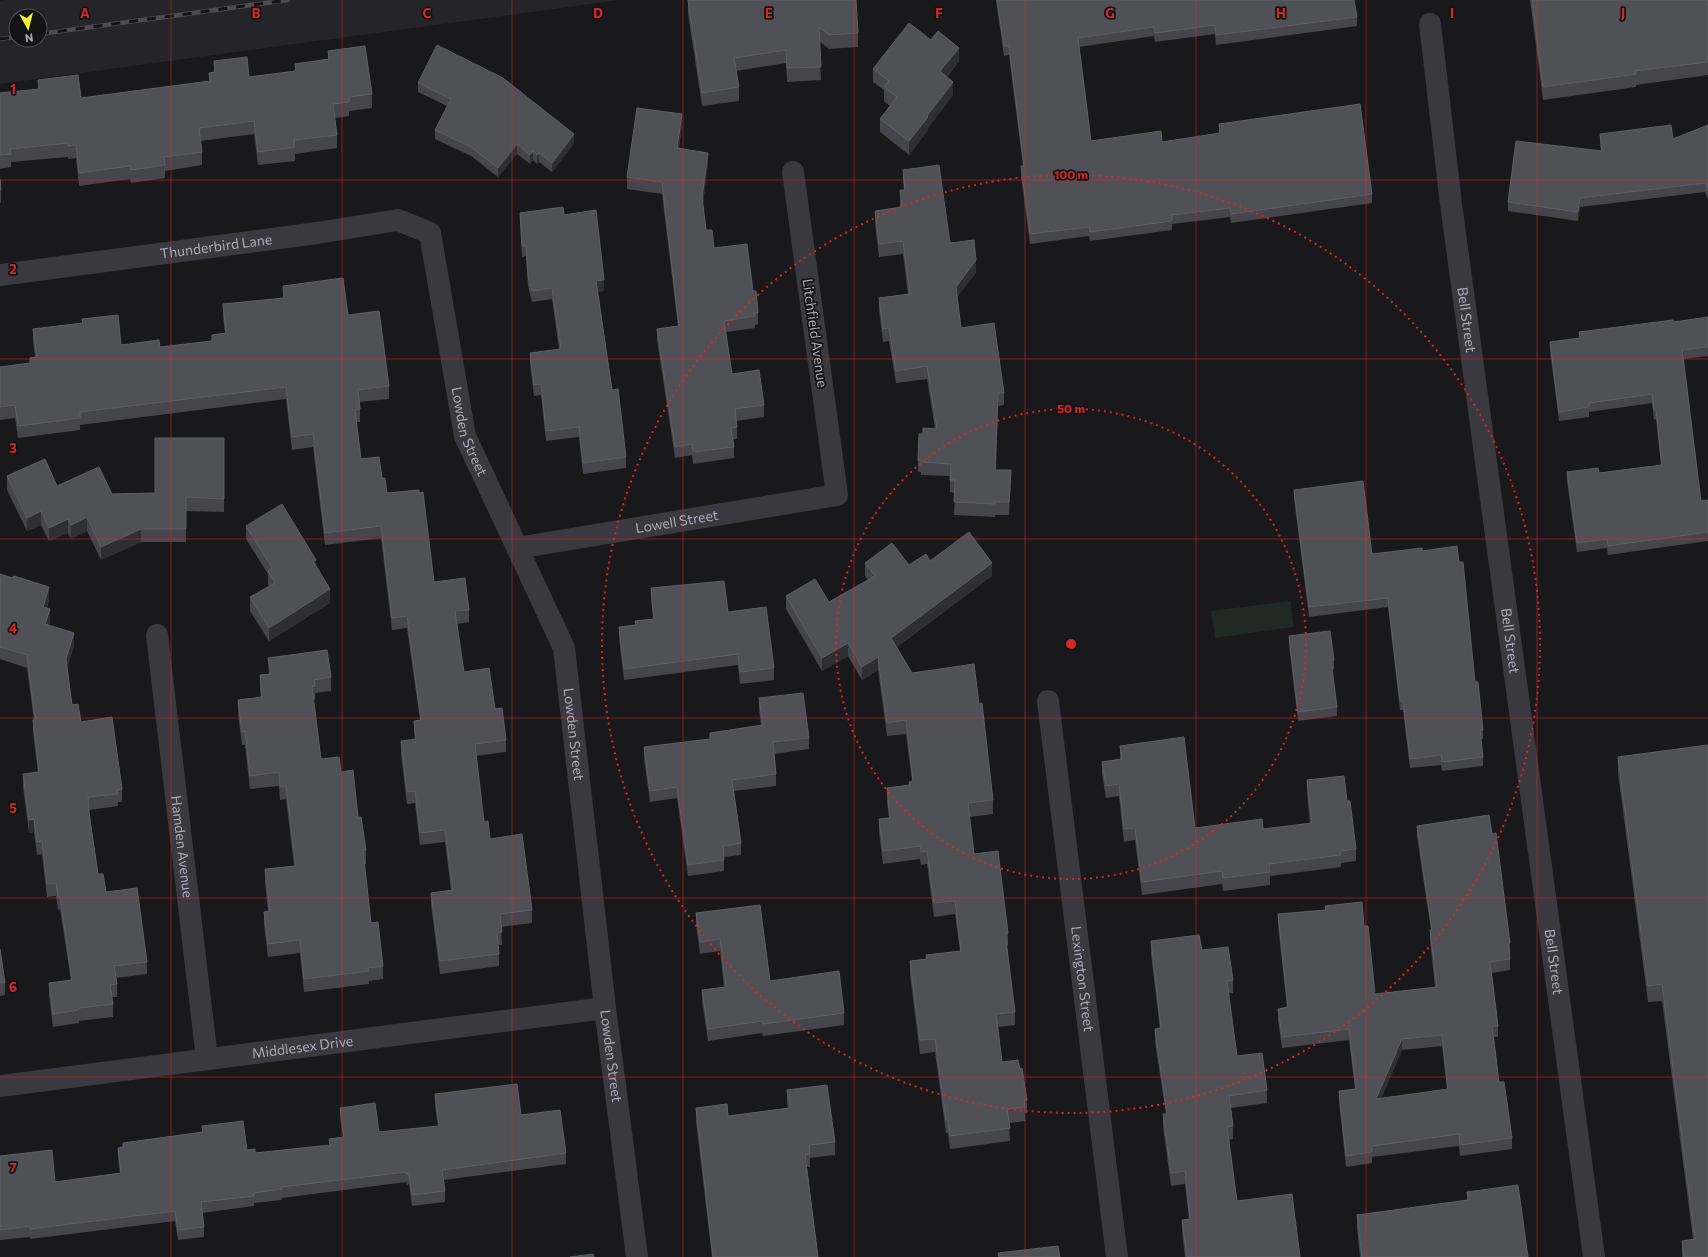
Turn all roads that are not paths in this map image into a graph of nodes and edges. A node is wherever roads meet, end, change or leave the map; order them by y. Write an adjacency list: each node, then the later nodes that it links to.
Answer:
1 (1430, 24): 14 (street, Bell Street)
2 (792, 172): 5 (street, Litchfield Avenue)
3 (430, 233): 4 (street, Thunderbird Lane); 6 (street, Lowden Street)
4 (0, 275)
5 (838, 495): 6 (street, Lowell Street)
6 (517, 548): 9 (street, Lowden Street)
7 (157, 635): 10 (street, Hamden Avenue)
8 (1048, 701): 13 (street, Lexington Street)
9 (605, 1008): 10 (street, Middlesex Drive); 12 (street, Lowden Street)
10 (207, 1059): 11 (street, Middlesex Drive)
11 (0, 1086)
12 (637, 1257)
13 (1117, 1257)
14 (1594, 1257)

